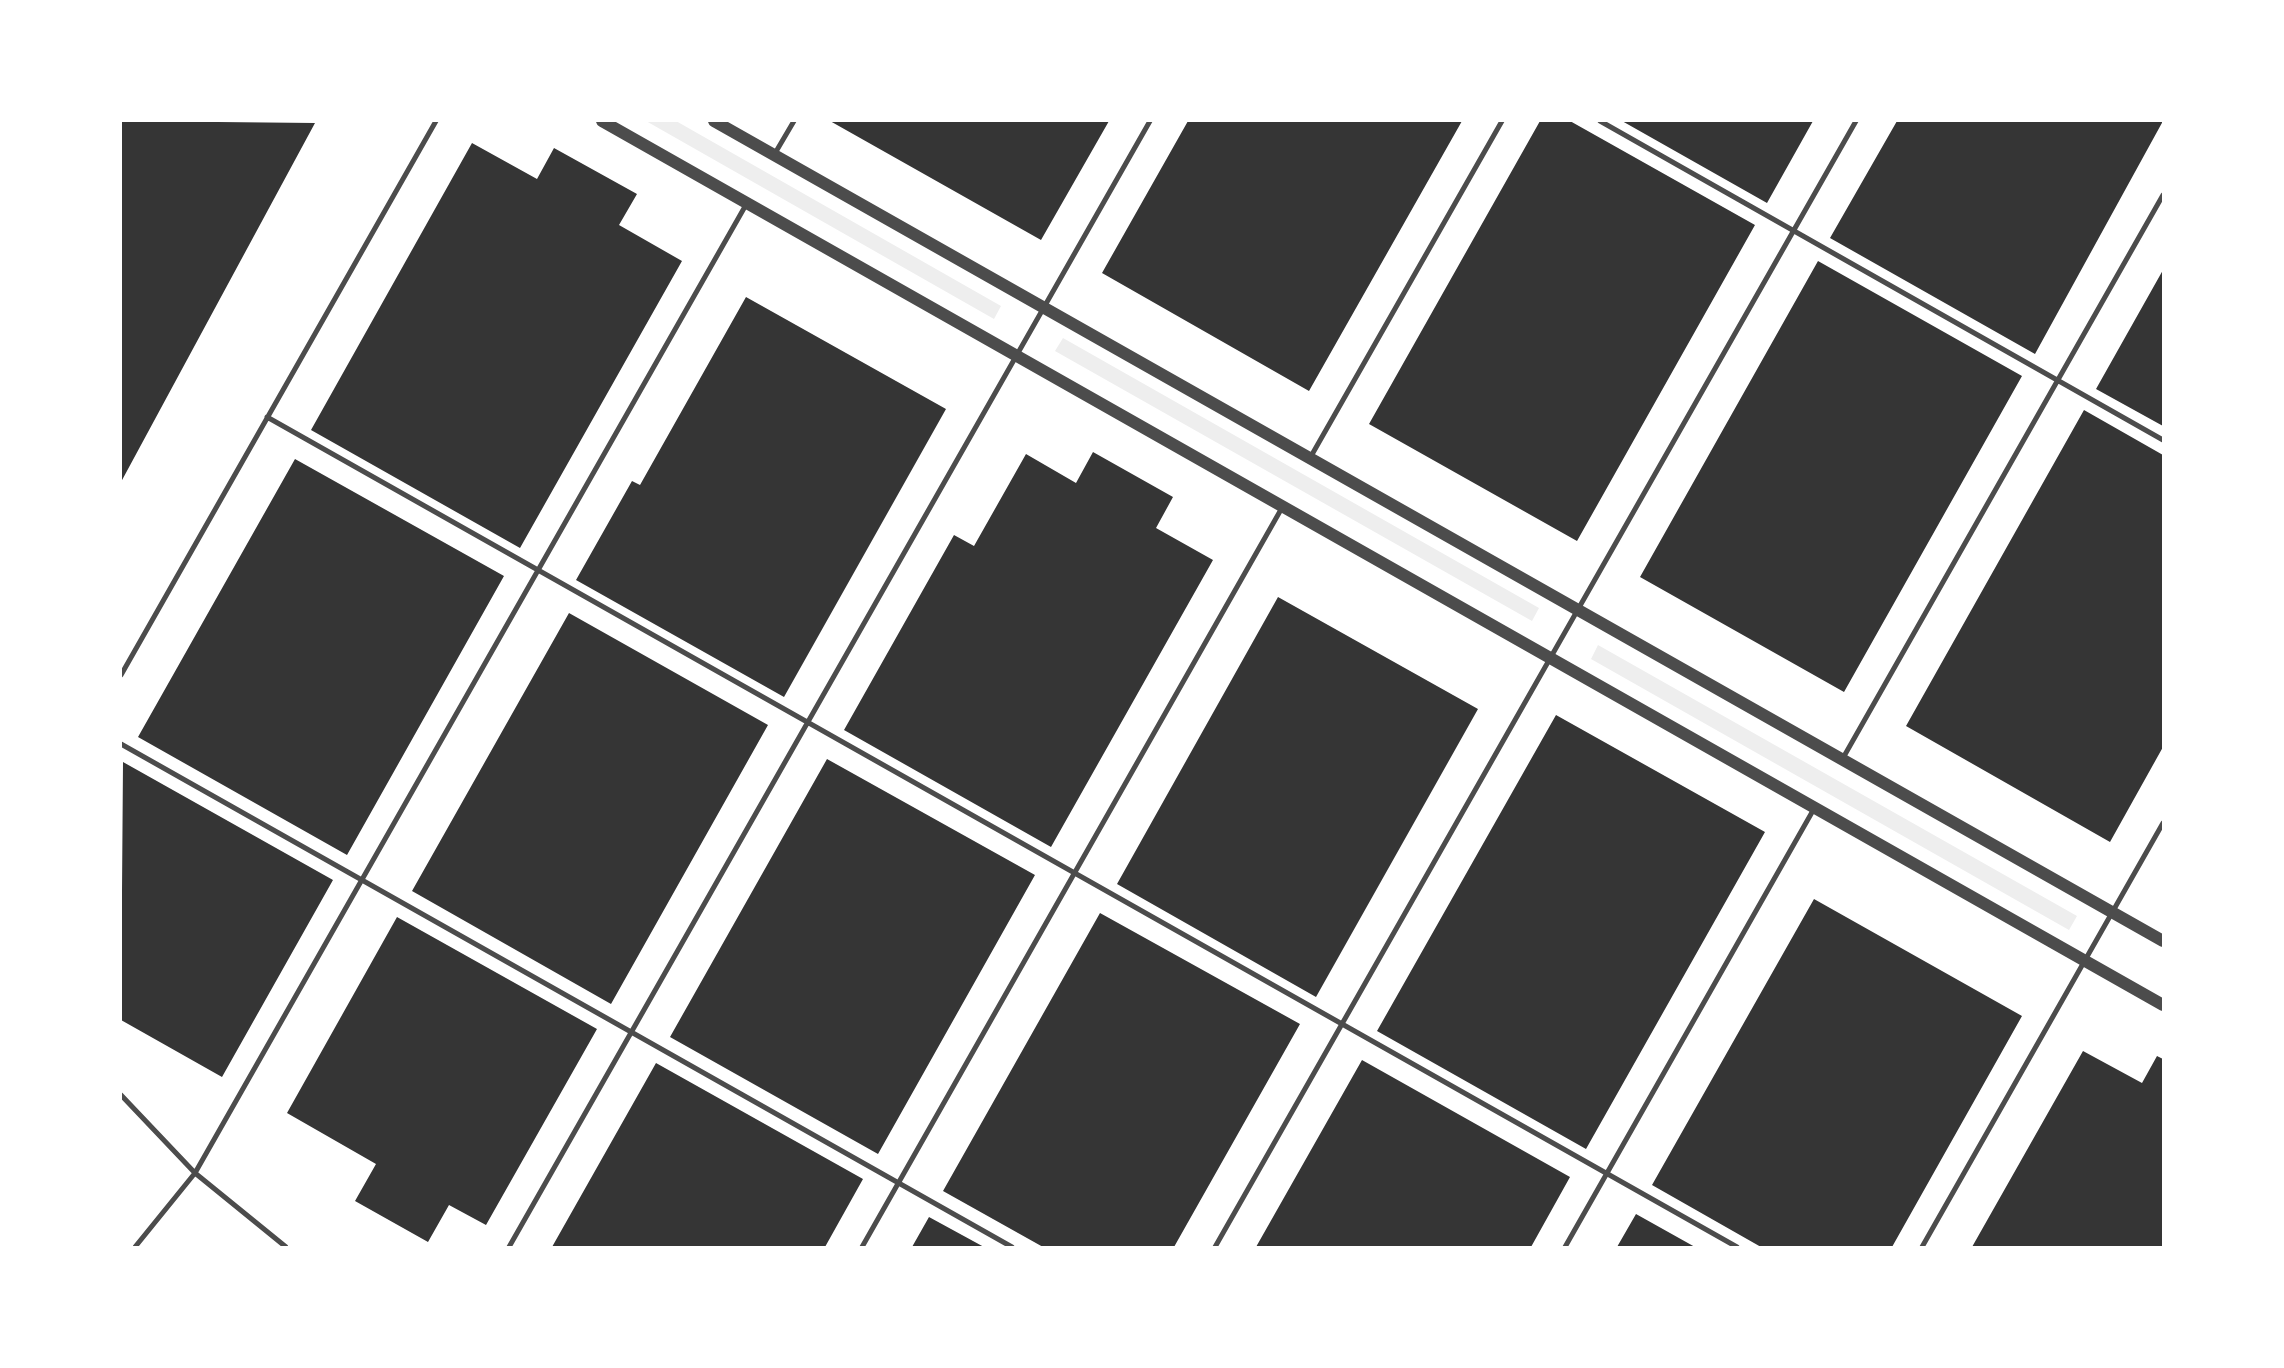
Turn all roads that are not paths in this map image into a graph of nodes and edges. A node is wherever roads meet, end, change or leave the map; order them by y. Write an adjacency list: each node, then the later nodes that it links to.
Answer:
1 (436, 121): 16 (lane)
2 (602, 121): 11 (street)
3 (714, 121): 9 (street)
4 (794, 121): 9 (lane)
5 (1150, 121): 13 (lane)
6 (1503, 121): 18 (lane)
7 (1600, 121): 12 (lane)
8 (1856, 121): 12 (lane)
9 (774, 155): 13 (street)
10 (2163, 195): 15 (lane)
11 (747, 203): 14 (street); 20 (lane)
12 (1793, 230): 15 (lane); 21 (lane)
13 (1044, 307): 14 (lane); 18 (street)
14 (1016, 356): 19 (street); 24 (lane)
15 (2058, 380): 17 (lane); 26 (lane)
16 (267, 417): 20 (lane); 23 (lane)
17 (2163, 440)
18 (1310, 458): 21 (street)
19 (1283, 506): 22 (street); 29 (lane)
20 (538, 570): 24 (lane); 30 (lane)
21 (1578, 609): 22 (lane); 26 (street)
22 (1550, 658): 27 (street); 35 (lane)
23 (121, 675)
24 (807, 722): 29 (lane); 36 (lane)
25 (121, 744): 30 (lane)
26 (1843, 759): 31 (street)
27 (1815, 807): 33 (street); 39 (lane)
28 (2163, 823): 31 (lane)
29 (1075, 873): 35 (lane); 40 (lane)
30 (362, 880): 36 (lane); 38 (lane)
31 (2113, 912): 32 (street); 33 (lane)
32 (2163, 941)
33 (2085, 960): 34 (street); 49 (lane)
34 (2163, 1004)
35 (1342, 1024): 39 (lane); 46 (lane)
36 (631, 1032): 40 (lane); 43 (lane)
37 (121, 1095): 38 (lane)
38 (195, 1173): 41 (lane); 42 (lane)
39 (1607, 1173): 47 (lane); 48 (lane)
40 (898, 1183): 44 (lane); 45 (lane)
41 (135, 1247)
42 (286, 1247)
43 (509, 1247)
44 (862, 1247)
45 (1012, 1247)
46 (1215, 1247)
47 (1564, 1247)
48 (1737, 1247)
49 (1922, 1247)

